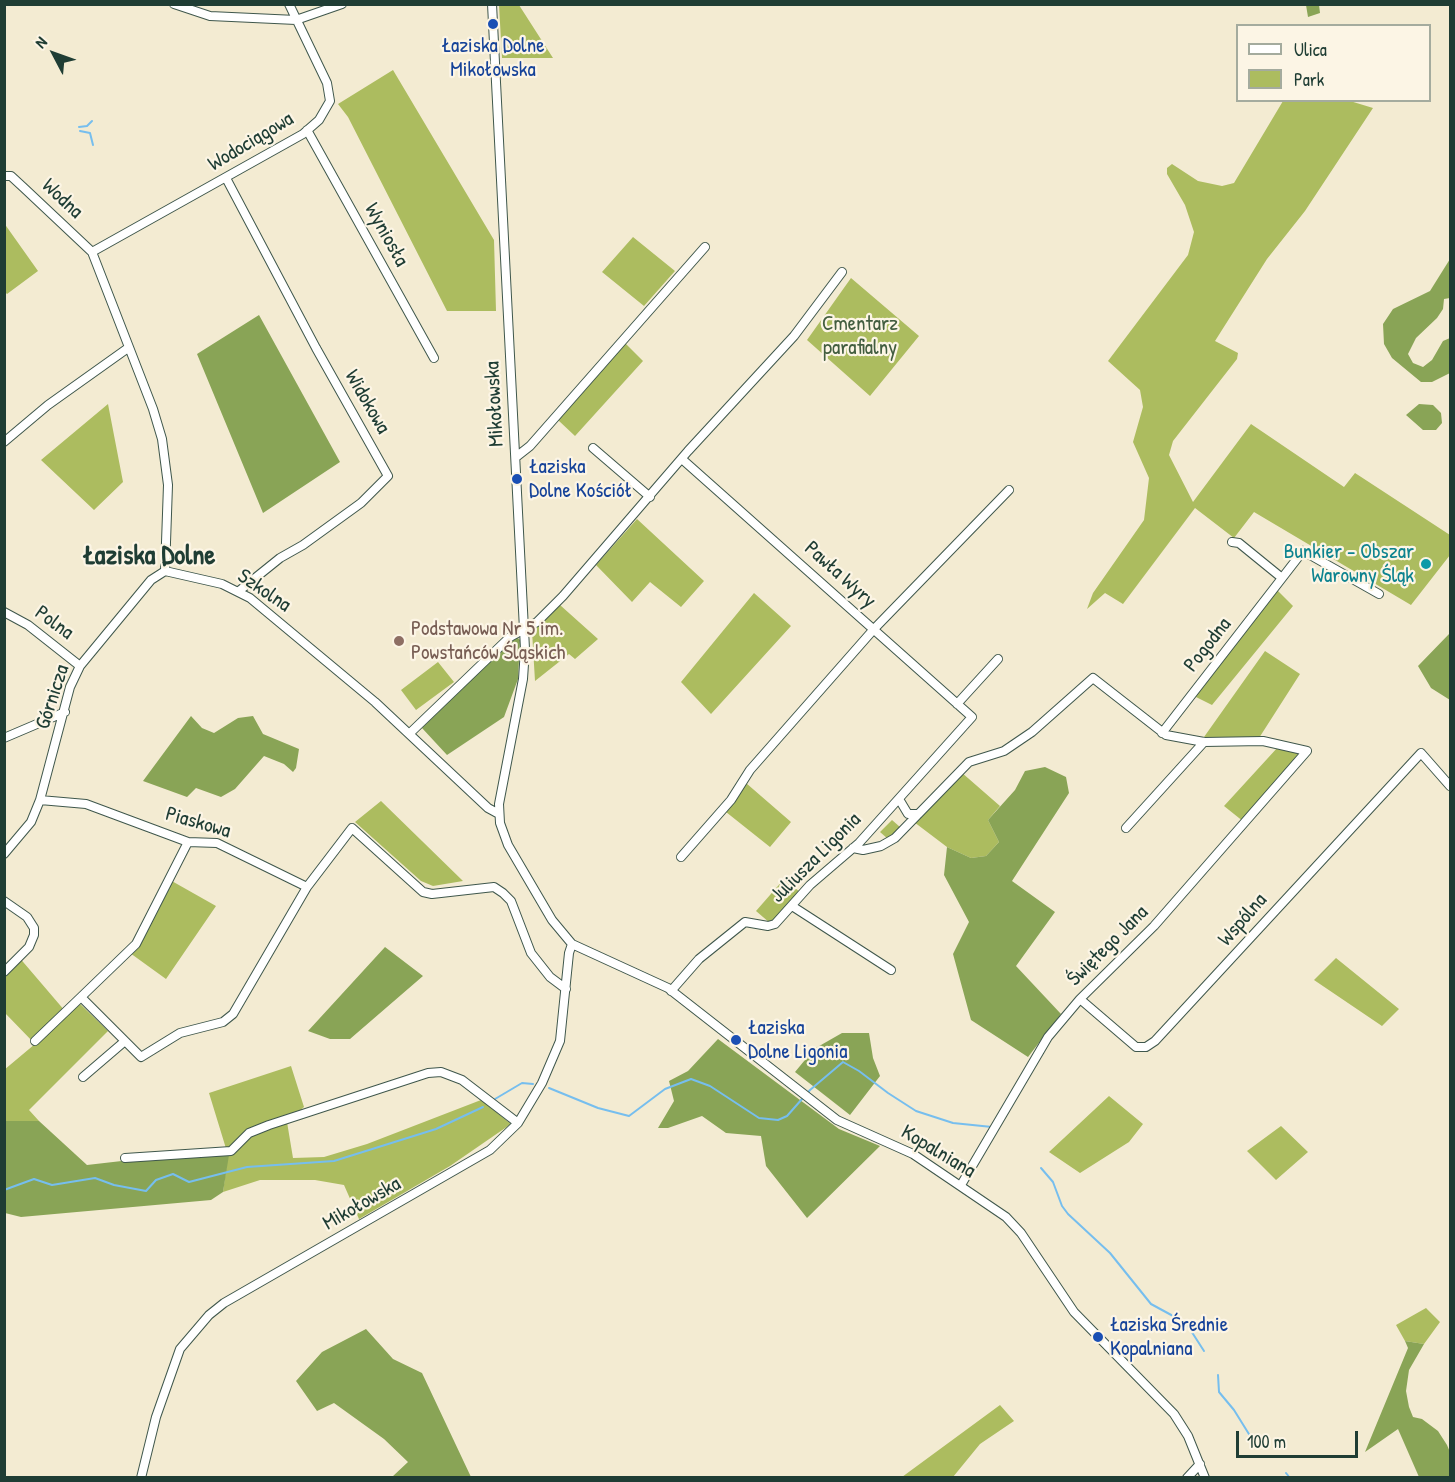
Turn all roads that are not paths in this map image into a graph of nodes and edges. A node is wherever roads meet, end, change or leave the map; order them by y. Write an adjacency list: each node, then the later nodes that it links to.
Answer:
1 (174, 4): 5 (street)
2 (289, 4): 5 (street)
3 (342, 4): 5 (street)
4 (492, 4): 16 (street, Mikołowska)
5 (296, 20): 6 (street, Wodociągowa)
6 (307, 130): 8 (street, Wodociągowa); 13 (street, Wyniosła)
7 (4, 176): 10 (street, Wodna)
8 (226, 178): 10 (street, Wodociągowa); 23 (street, Widokowa)
9 (705, 247): 16 (street)
10 (92, 252): 12 (street)
11 (842, 272): 17 (street)
12 (128, 348): 14 (street); 21 (street)
13 (434, 358)
14 (4, 442)
15 (593, 447): 19 (street)
16 (516, 457): 26 (street, Mikołowska)
17 (683, 460): 19 (street); 27 (street, Pawła Wyry)
18 (1010, 490): 27 (street)
19 (650, 497): 26 (street)
20 (1232, 542): 22 (street)
21 (165, 571): 23 (street, Szkolna); 29 (street, Górnicza)
22 (1282, 579): 24 (street, Pogodna); 33 (street, Pogodna)
23 (239, 591): 34 (street, Szkolna)
24 (1379, 594)
25 (4, 612): 29 (street, Polna)
26 (524, 628): 34 (street); 40 (street, Mikołowska)
27 (874, 629): 30 (street, Pawła Wyry); 46 (street)
28 (998, 659): 30 (street)
29 (80, 666): 31 (street, Górnicza)
30 (957, 704): 32 (street, Pawła Wyry)
31 (65, 712): 35 (street); 39 (street, Górnicza)
32 (972, 717): 38 (street, Juliusza Ligonia)
33 (1162, 733): 36 (street); 41 (street)
34 (409, 734): 40 (street, Szkolna)
35 (4, 738)
36 (1204, 742): 42 (street); 56 (street, Świętego Jana)
37 (1450, 786): 56 (street, Wspólna)
38 (899, 799): 41 (street); 44 (street, Juliusza Ligonia)
39 (40, 800): 43 (street, Piaskowa); 45 (street, Górnicza)
40 (499, 813): 50 (street, Mikołowska)
41 (918, 814): 44 (street)
42 (1126, 828)
43 (188, 842): 47 (street, Piaskowa); 55 (street)
44 (853, 848): 49 (street, Juliusza Ligonia)
45 (4, 854)
46 (681, 857)
47 (307, 887): 53 (street); 58 (street)
48 (4, 901): 52 (street)
49 (792, 906): 51 (street); 54 (street, Juliusza Ligonia)
50 (572, 944): 53 (street, Mikołowska); 54 (street, Kopalniana)
51 (891, 970)
52 (4, 972)
53 (566, 989): 60 (street, Mikołowska)
54 (671, 991): 62 (street, Kopalniana)
55 (81, 997): 57 (street); 58 (street)
56 (1080, 999): 62 (street, Świętego Jana)
57 (35, 1041)
58 (125, 1041): 59 (street)
59 (83, 1077)
60 (518, 1123): 61 (street); 64 (street, Mikołowska)
61 (125, 1158)
62 (961, 1185): 63 (street, Kopalniana)
63 (1200, 1464): 65 (street); 66 (street, Kopalniana)
64 (141, 1478)
65 (1186, 1478)
66 (1205, 1478)

